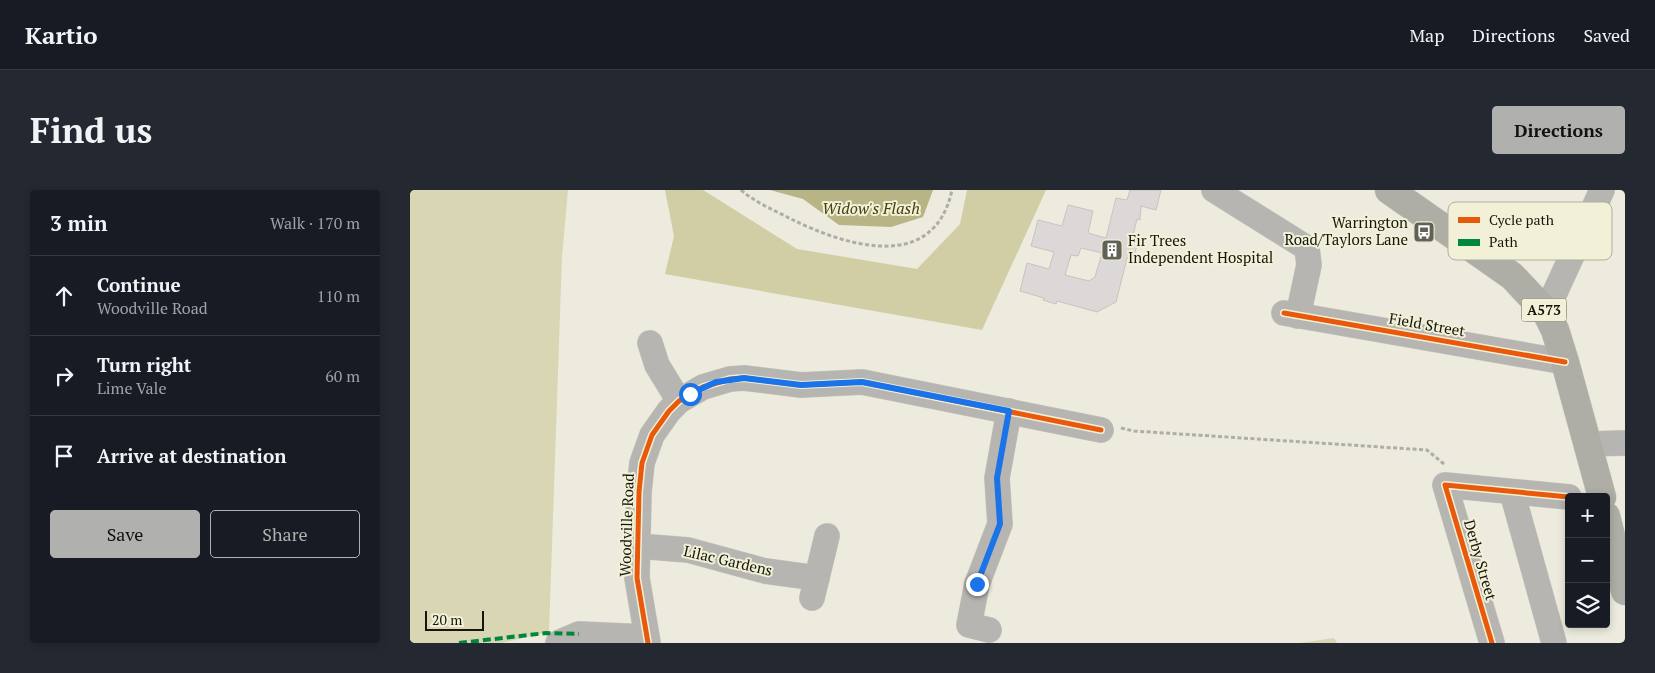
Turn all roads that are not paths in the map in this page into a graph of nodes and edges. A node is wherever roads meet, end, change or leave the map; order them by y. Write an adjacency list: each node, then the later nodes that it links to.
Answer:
1 (1214, 190): 10 (street, Field Street)
2 (1389, 190): 5 (main road, A573)
3 (1602, 190): 4 (street)
4 (1596, 202)
5 (1448, 231)
6 (1489, 260): 8 (main road, A573)
7 (1570, 260): 8 (street)
8 (1546, 312): 10 (main road, A573)
9 (650, 343): 11 (street)
10 (1566, 362): 15 (main road, A573)
11 (679, 401): 12 (street, Woodville Road); 21 (street, Woodville Road)
12 (1009, 411): 13 (street, Woodville Road); 23 (street)
13 (1101, 430)
14 (1625, 443): 15 (street)
15 (1588, 444): 17 (main road, A573)
16 (1512, 492): 18 (street); 26 (street, Derby Street); 27 (street)
17 (1599, 493)
18 (1565, 497)
19 (1610, 535): 22 (main road, A573)
20 (827, 536): 21 (street, Lilac Gardens)
21 (638, 546): 24 (street, Woodville Road)
22 (1625, 591)
23 (970, 626)
24 (647, 640): 25 (street)
25 (558, 643)
26 (1492, 643)
27 (1554, 643)

